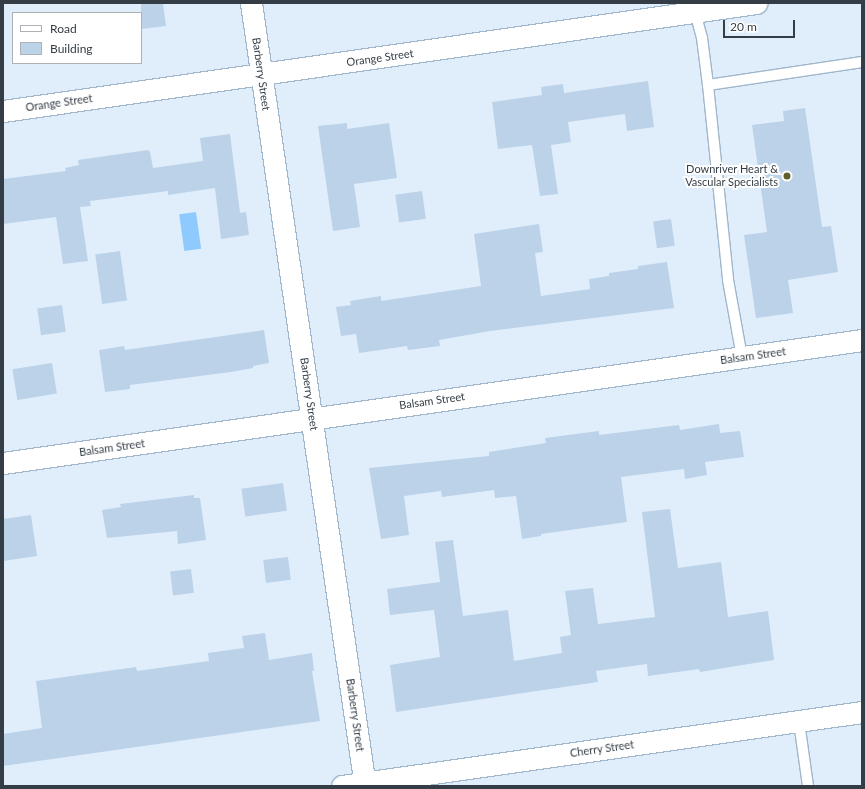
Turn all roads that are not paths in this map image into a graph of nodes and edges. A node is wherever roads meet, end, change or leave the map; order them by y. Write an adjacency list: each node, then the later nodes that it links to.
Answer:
1 (251, 3): 5 (street, Barberry Street)
2 (756, 3): 3 (street, Orange Street)
3 (695, 12): 5 (street, Orange Street); 6 (lane)
4 (862, 62): 6 (lane)
5 (261, 74): 7 (street, Orange Street); 10 (street, Barberry Street)
6 (708, 85): 9 (lane)
7 (3, 111)
8 (862, 340): 9 (street, Balsam Street)
9 (742, 357): 10 (street, Balsam Street)
10 (313, 420): 11 (street, Balsam Street); 14 (street, Barberry Street)
11 (3, 464)
12 (862, 712): 13 (street, Cherry Street)
13 (799, 722): 14 (street, Cherry Street); 16 (lane)
14 (365, 784): 15 (street, Cherry Street)
15 (342, 786)
16 (808, 786)

